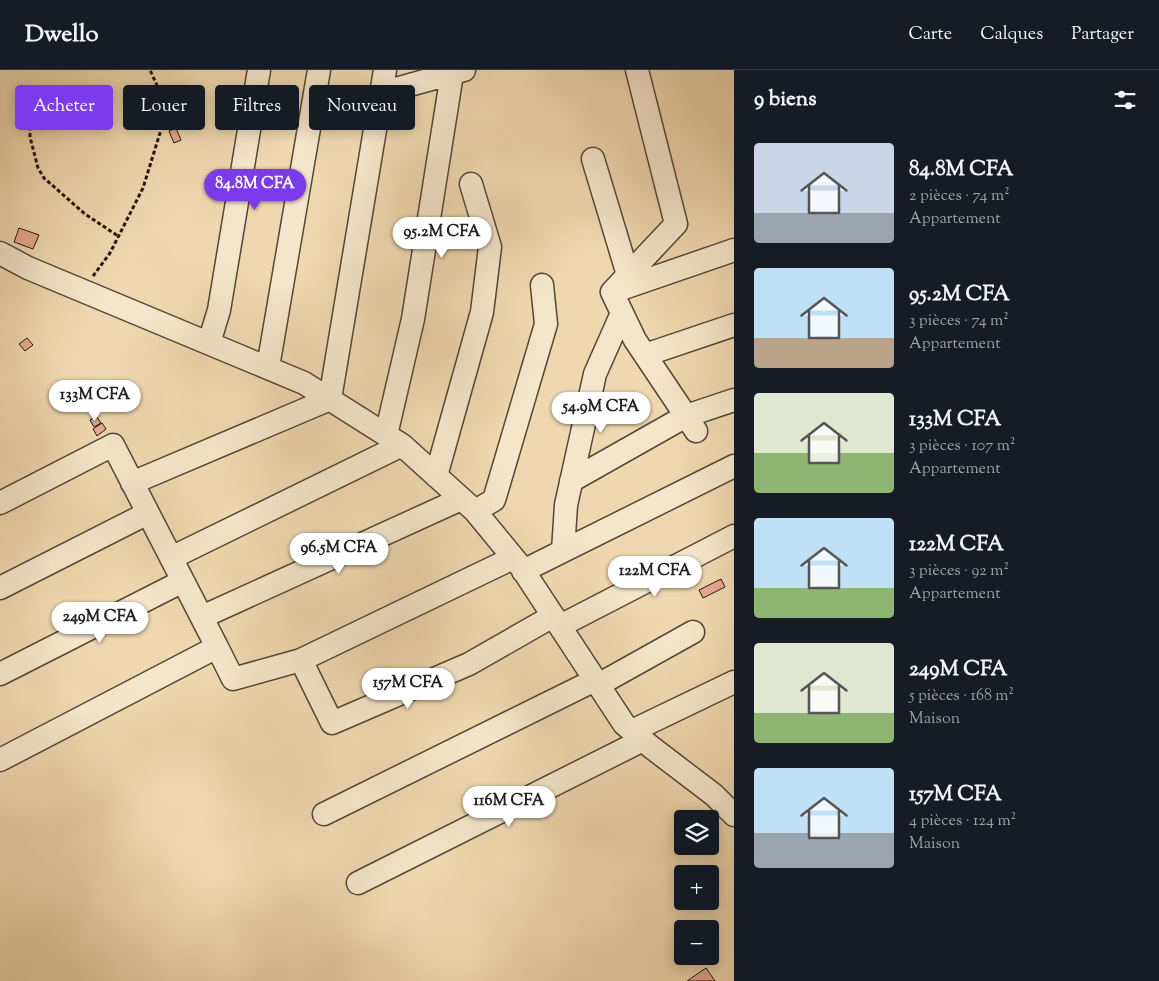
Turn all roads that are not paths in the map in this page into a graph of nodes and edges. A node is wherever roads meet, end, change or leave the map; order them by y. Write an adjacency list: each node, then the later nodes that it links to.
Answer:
1 (259, 70): 18 (street)
2 (319, 70): 20 (street)
3 (385, 70): 6 (street)
4 (637, 70): 13 (street)
5 (459, 72): 7 (street); 24 (street)
6 (382, 85)
7 (411, 85)
8 (375, 130): 21 (street)
9 (593, 159): 13 (street)
10 (471, 184): 26 (street)
11 (734, 250): 15 (street)
12 (0, 253): 18 (street)
13 (628, 275): 15 (street)
14 (542, 285): 30 (street)
15 (612, 292): 16 (street)
16 (622, 313): 19 (street); 27 (street)
17 (734, 325): 19 (street)
18 (209, 343): 20 (street)
19 (645, 355): 23 (street)
20 (268, 368): 21 (street)
21 (330, 399): 24 (street); 28 (street)
22 (734, 400): 23 (street)
23 (691, 424): 27 (street)
24 (394, 440): 26 (street); 34 (street)
25 (734, 466): 33 (street)
26 (436, 476): 30 (street)
27 (571, 481): 33 (street)
28 (132, 483): 29 (street); 31 (street)
29 (0, 504)
30 (468, 505): 35 (street); 38 (street)
31 (148, 513): 34 (street); 37 (street)
32 (734, 536): 39 (street)
33 (563, 551): 35 (street)
34 (171, 558): 36 (street)
35 (518, 564): 39 (street); 42 (street)
36 (183, 580): 38 (street); 43 (street)
37 (0, 588)
38 (202, 617): 41 (street)
39 (556, 621): 42 (street); 45 (street)
40 (693, 632): 45 (street)
41 (217, 647): 42 (street); 47 (street)
42 (301, 660)
43 (0, 674)
44 (734, 682): 46 (street)
45 (597, 683): 46 (street); 49 (street)
46 (645, 742): 48 (street); 50 (street); 51 (street)
47 (0, 760)
48 (734, 799)
49 (324, 814)
50 (734, 815)
51 (358, 883)

